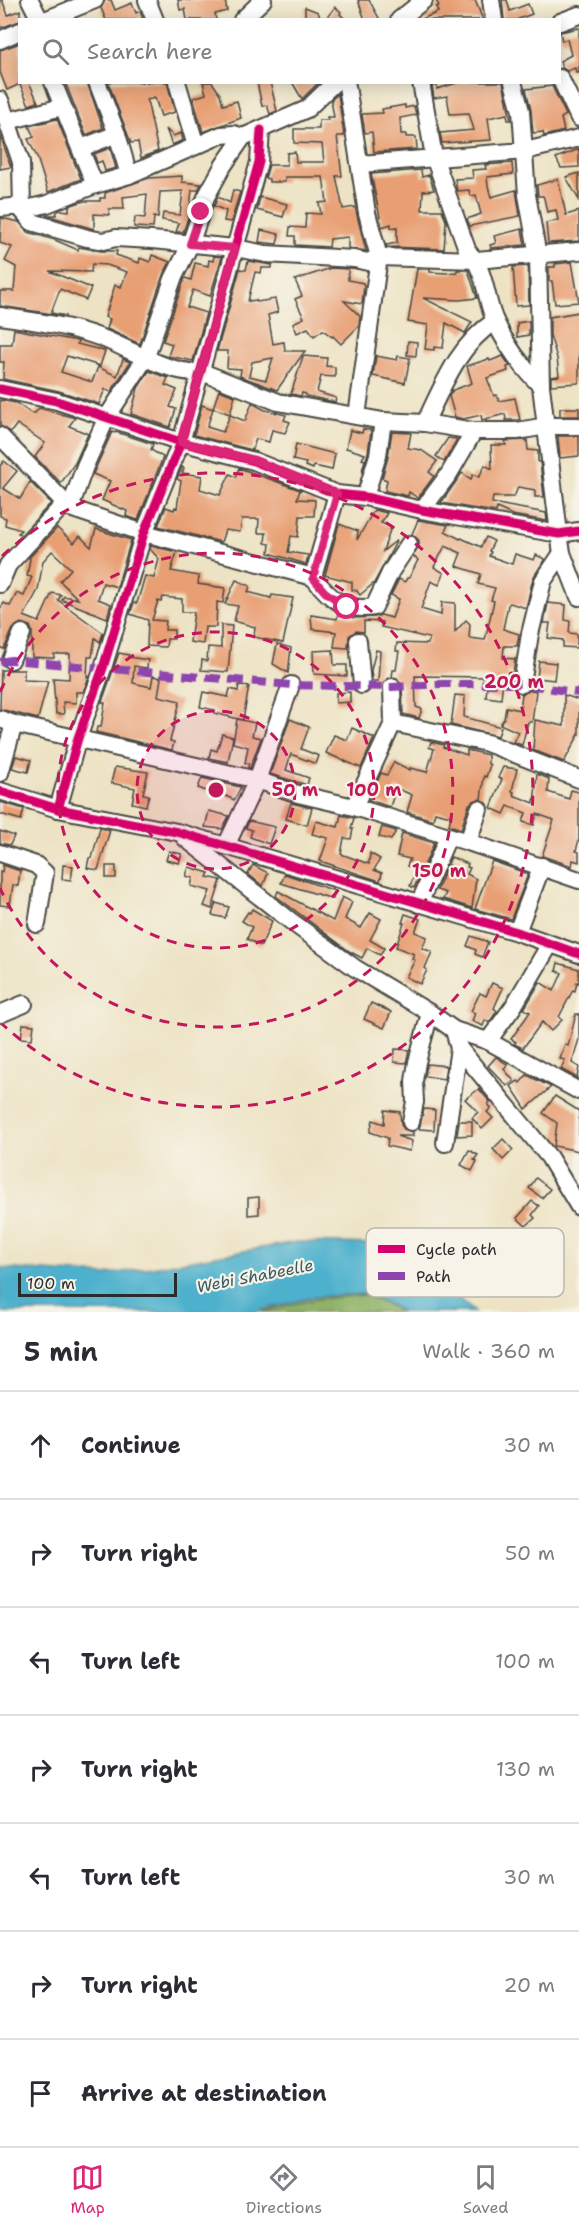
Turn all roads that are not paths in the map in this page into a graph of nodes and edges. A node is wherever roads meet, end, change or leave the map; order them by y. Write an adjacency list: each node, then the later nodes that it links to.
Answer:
1 (30, 0): 10 (street)
2 (95, 0): 8 (street)
3 (147, 0): 12 (street)
4 (263, 0): 13 (street)
5 (491, 0): 14 (street)
6 (422, 2): 7 (street)
7 (401, 14)
8 (70, 15): 11 (street)
9 (579, 15): 15 (street)
10 (39, 18)
11 (55, 18)
12 (154, 18)
13 (244, 18)
14 (494, 18)
15 (561, 22)
16 (18, 32): 17 (street)
17 (0, 40)
18 (561, 80): 27 (street)
19 (54, 84): 26 (street)
20 (98, 84): 30 (street)
21 (178, 84): 33 (street)
22 (421, 84): 36 (street)
23 (514, 84): 35 (street)
24 (344, 85): 29 (street); 37 (street)
25 (0, 100): 28 (street)
26 (62, 107): 28 (street); 34 (street)
27 (579, 118)
28 (8, 121): 41 (street)
29 (261, 130): 31 (street); 43 (street)
30 (117, 134): 34 (street); 38 (street)
31 (243, 137): 33 (street); 42 (street)
32 (579, 138): 35 (street)
33 (196, 146): 38 (street)
34 (81, 148): 39 (street)
35 (525, 151): 36 (street); 45 (street)
36 (434, 157): 37 (street); 47 (street)
37 (360, 164): 46 (street)
38 (129, 175): 39 (street)
39 (95, 185): 41 (street)
40 (0, 208): 41 (street)
41 (23, 208): 42 (street)
42 (190, 244): 43 (street); 50 (street)
43 (235, 248): 46 (street); 51 (street)
44 (579, 251): 45 (street)
45 (538, 256): 47 (street); 52 (street)
46 (379, 257): 47 (street); 54 (street)
47 (476, 260): 49 (street)
48 (0, 316): 50 (street)
49 (495, 321): 52 (street); 57 (street)
50 (146, 357): 51 (street); 55 (street)
51 (202, 372): 54 (street); 62 (street)
52 (541, 386): 58 (street)
53 (0, 389): 55 (street)
54 (357, 416): 56 (street)
55 (107, 417): 62 (street); 65 (street)
56 (383, 421): 57 (street); 64 (street)
57 (425, 423): 60 (street)
58 (547, 426): 59 (street); 60 (street); 69 (street)
59 (579, 426)
60 (474, 431): 66 (street)
61 (0, 436): 65 (street)
62 (181, 442): 63 (street); 68 (street)
63 (337, 494): 64 (street); 73 (street)
64 (365, 497): 66 (street)
65 (68, 505): 68 (street); 72 (street)
66 (422, 510): 69 (street)
67 (579, 531): 69 (street)
68 (144, 533): 73 (street); 85 (street)
69 (559, 534): 71 (street)
70 (409, 544): 73 (street)
71 (562, 553): 75 (street); 79 (street)
72 (4, 563): 74 (street)
73 (313, 578)
74 (0, 584)
75 (579, 597)
76 (22, 633): 78 (street)
77 (358, 641): 81 (street)
78 (11, 660)
79 (522, 684)
80 (291, 685): 88 (street)
81 (362, 685)
82 (392, 687): 84 (street)
83 (7, 721): 85 (street); 86 (street)
84 (393, 723): 87 (street); 90 (street)
85 (78, 738): 88 (street); 91 (street)
86 (0, 773)
87 (579, 779)
88 (257, 780): 90 (street); 96 (street)
89 (0, 791): 91 (street)
90 (354, 807): 94 (street)
91 (58, 809): 93 (street)
92 (479, 809): 95 (street)
93 (177, 832): 96 (street); 106 (street)
94 (448, 837): 95 (street); 100 (street)
95 (468, 842): 98 (street)
96 (226, 846): 100 (street)
97 (0, 853): 101 (street)
98 (542, 866): 99 (street); 102 (street)
99 (579, 880)
100 (418, 904): 102 (street)
101 (37, 924)
102 (516, 932): 103 (street)
103 (550, 944): 104 (street); 109 (street)
104 (579, 954)
105 (24, 1004): 107 (street)
106 (430, 1012): 108 (street); 112 (street)
107 (0, 1014)
108 (454, 1030): 109 (street); 110 (street)
109 (488, 1041): 111 (street)
110 (459, 1048): 113 (street); 114 (street)
111 (579, 1091)
112 (411, 1122)
113 (445, 1143)
114 (579, 1207)

